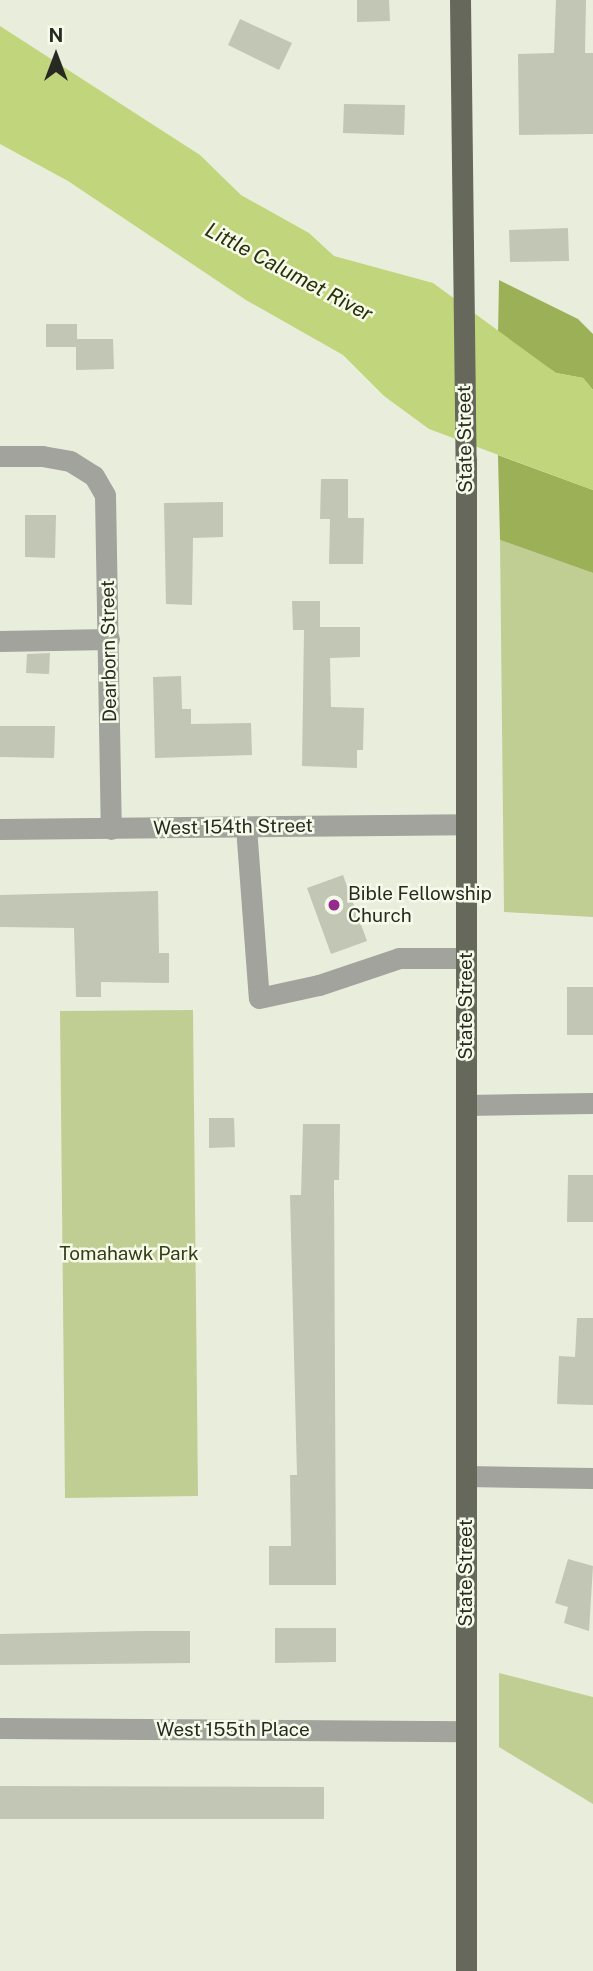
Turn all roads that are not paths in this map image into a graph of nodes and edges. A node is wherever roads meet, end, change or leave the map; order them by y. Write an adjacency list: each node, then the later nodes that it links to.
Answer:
1 (460, 0): 5 (main road, State Street)
2 (0, 456): 3 (street, Dearborn Street)
3 (109, 639): 4 (street); 8 (street, Dearborn Street)
4 (0, 641)
5 (466, 824): 6 (street, West 154th Street); 9 (main road, State Street)
6 (246, 827): 8 (street, West 154th Street); 9 (street)
7 (0, 829): 8 (street, West 154th Street)
8 (111, 829)
9 (466, 958): 11 (main road, State Street)
10 (593, 1103): 11 (street)
11 (466, 1105): 12 (main road, State Street)
12 (466, 1476): 13 (street); 15 (main road, State Street)
13 (593, 1478)
14 (0, 1728): 15 (street, West 155th Place)
15 (466, 1731): 16 (main road, State Street)
16 (466, 1971)

